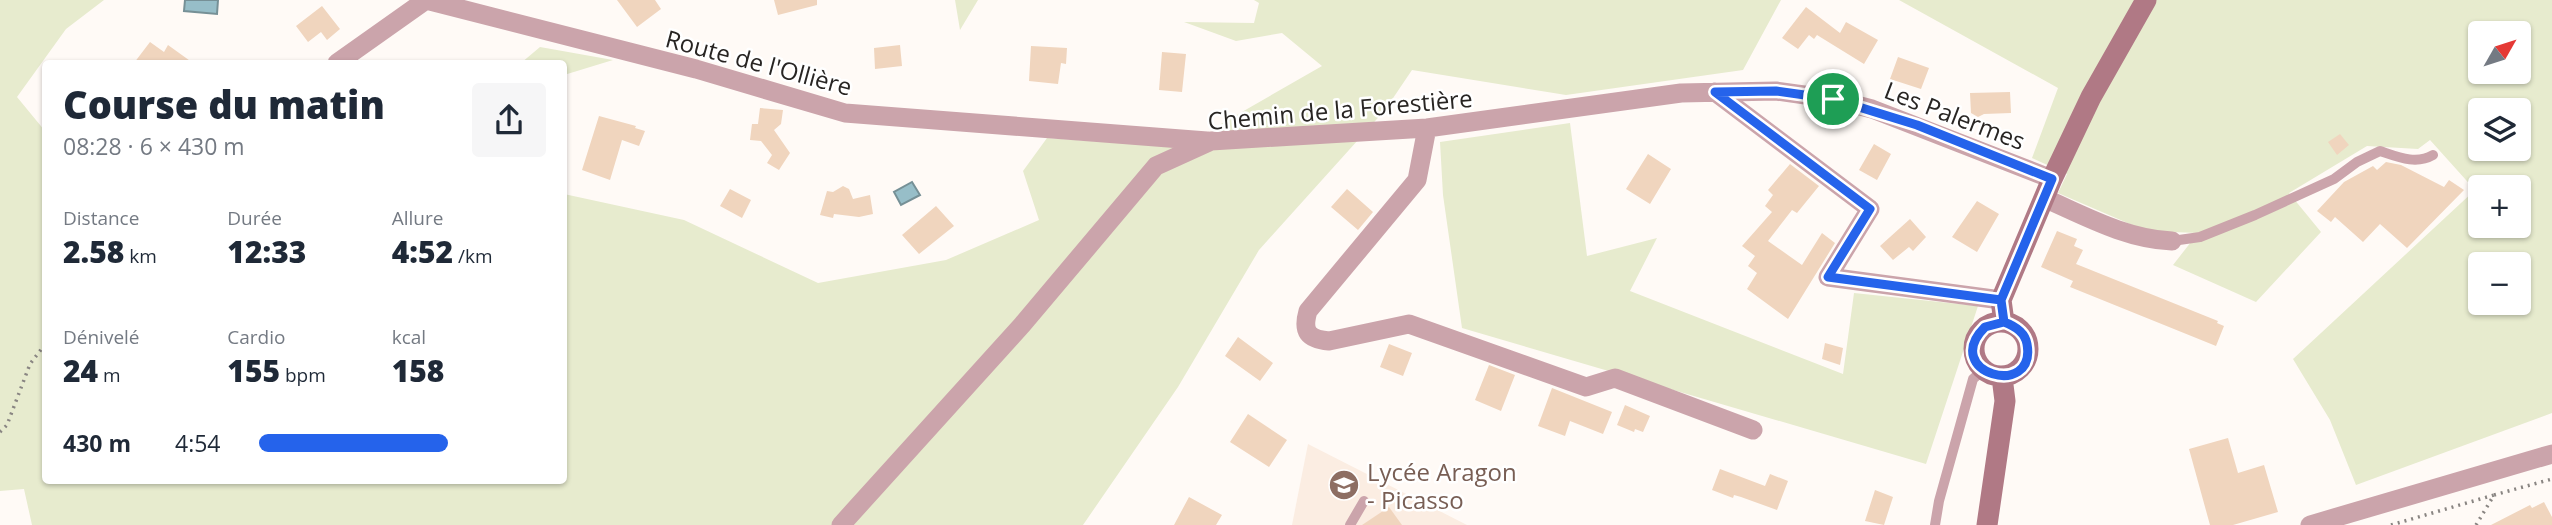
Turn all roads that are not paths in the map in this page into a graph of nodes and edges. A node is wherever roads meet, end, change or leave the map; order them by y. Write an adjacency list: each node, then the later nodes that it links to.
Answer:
1 (426, 0): 3 (street, Route de l'Ollière); 4 (street)
2 (2146, 0): 9 (street)
3 (486, 8): 7 (street, Route de l'Ollière)
4 (341, 60)
5 (1715, 92): 6 (street, Chemin de la Forestière); 9 (street, Les Palermes); 11 (street)
6 (1427, 128): 7 (street, Chemin de la Forestière); 14 (street)
7 (1211, 141): 17 (street, Chemin de la Forestière)
8 (2433, 155): 10 (lane)
9 (2048, 189): 10 (street, Les Palermes); 11 (street)
10 (2172, 241)
11 (2001, 300): 12 (street)
12 (2004, 322): 13 (street); 13 (street)
13 (1992, 373): 19 (lane); 20 (street)
14 (1753, 430)
15 (2552, 454): 21 (street)
16 (1364, 501): 18 (lane)
17 (841, 525)
18 (1350, 525)
19 (1935, 525)
20 (1987, 525)
21 (2310, 525)

